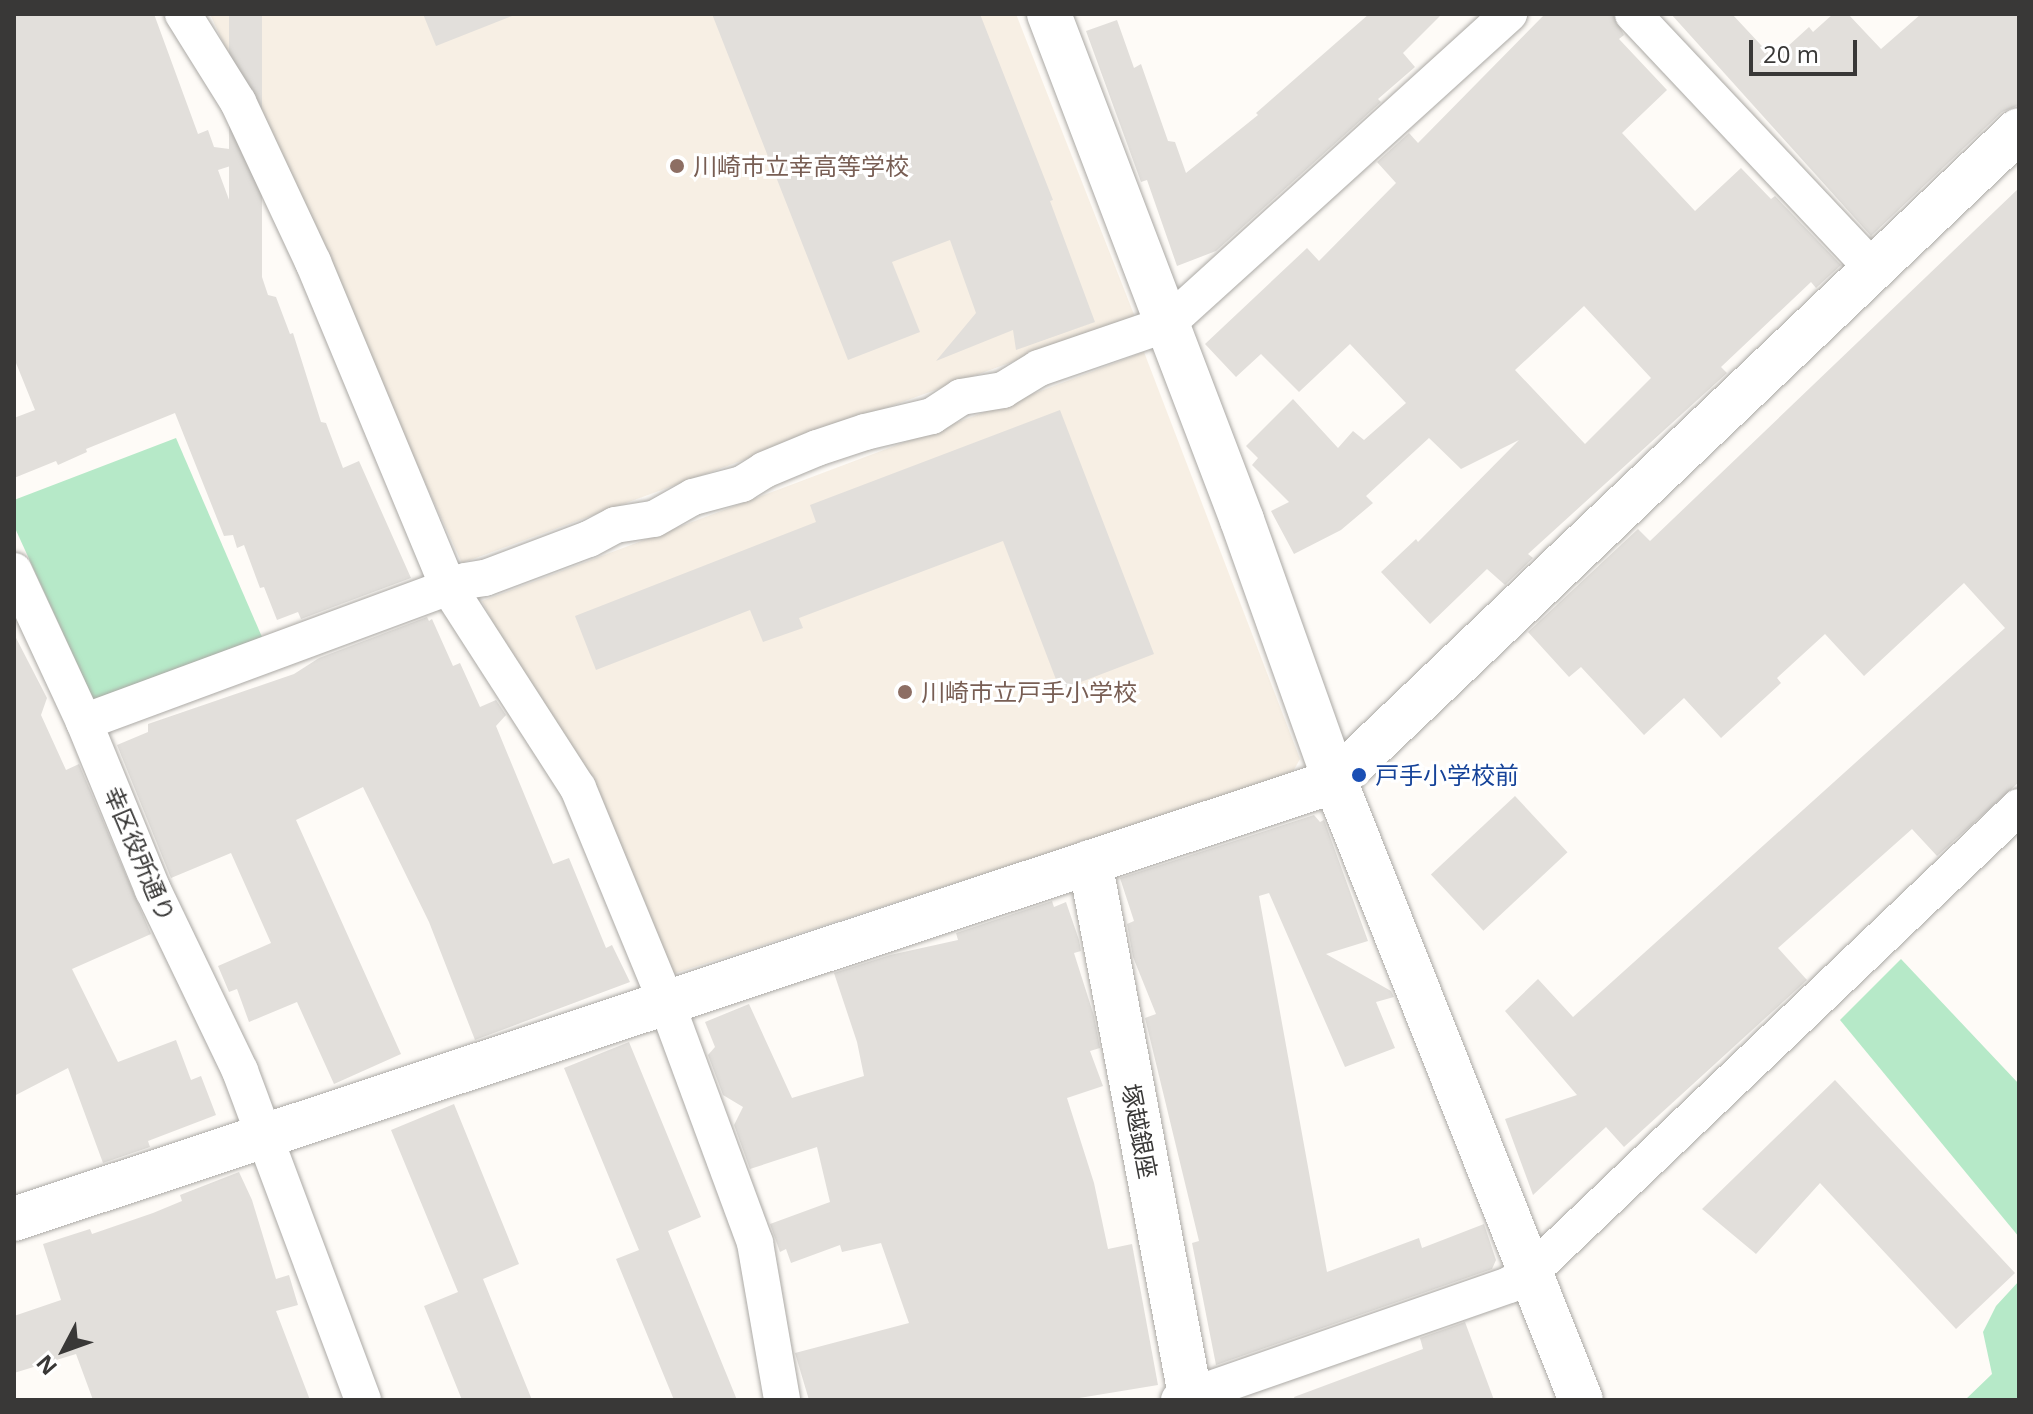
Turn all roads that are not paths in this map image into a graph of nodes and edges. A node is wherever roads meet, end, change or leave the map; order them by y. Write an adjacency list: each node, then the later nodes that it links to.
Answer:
1 (183, 14): 9 (street)
2 (1049, 14): 7 (street)
3 (1509, 14): 7 (street)
4 (1633, 14): 6 (street)
5 (2019, 130): 6 (street)
6 (1873, 269): 11 (street)
7 (1167, 324): 9 (street); 11 (street)
8 (14, 571): 10 (street, 幸区役所通り)
9 (449, 588): 10 (street); 14 (street)
10 (84, 722): 15 (street, 幸区役所通り)
11 (1335, 781): 13 (street); 17 (street)
12 (2019, 807): 17 (street)
13 (1090, 862): 14 (street); 18 (street, 塚越銀座)
14 (666, 1002): 15 (street); 20 (street)
15 (265, 1137): 16 (street); 19 (street, 幸区役所通り)
16 (14, 1219)
17 (1531, 1272): 18 (street); 21 (street)
18 (1187, 1399)
19 (363, 1400)
20 (782, 1400)
21 (1581, 1400)

